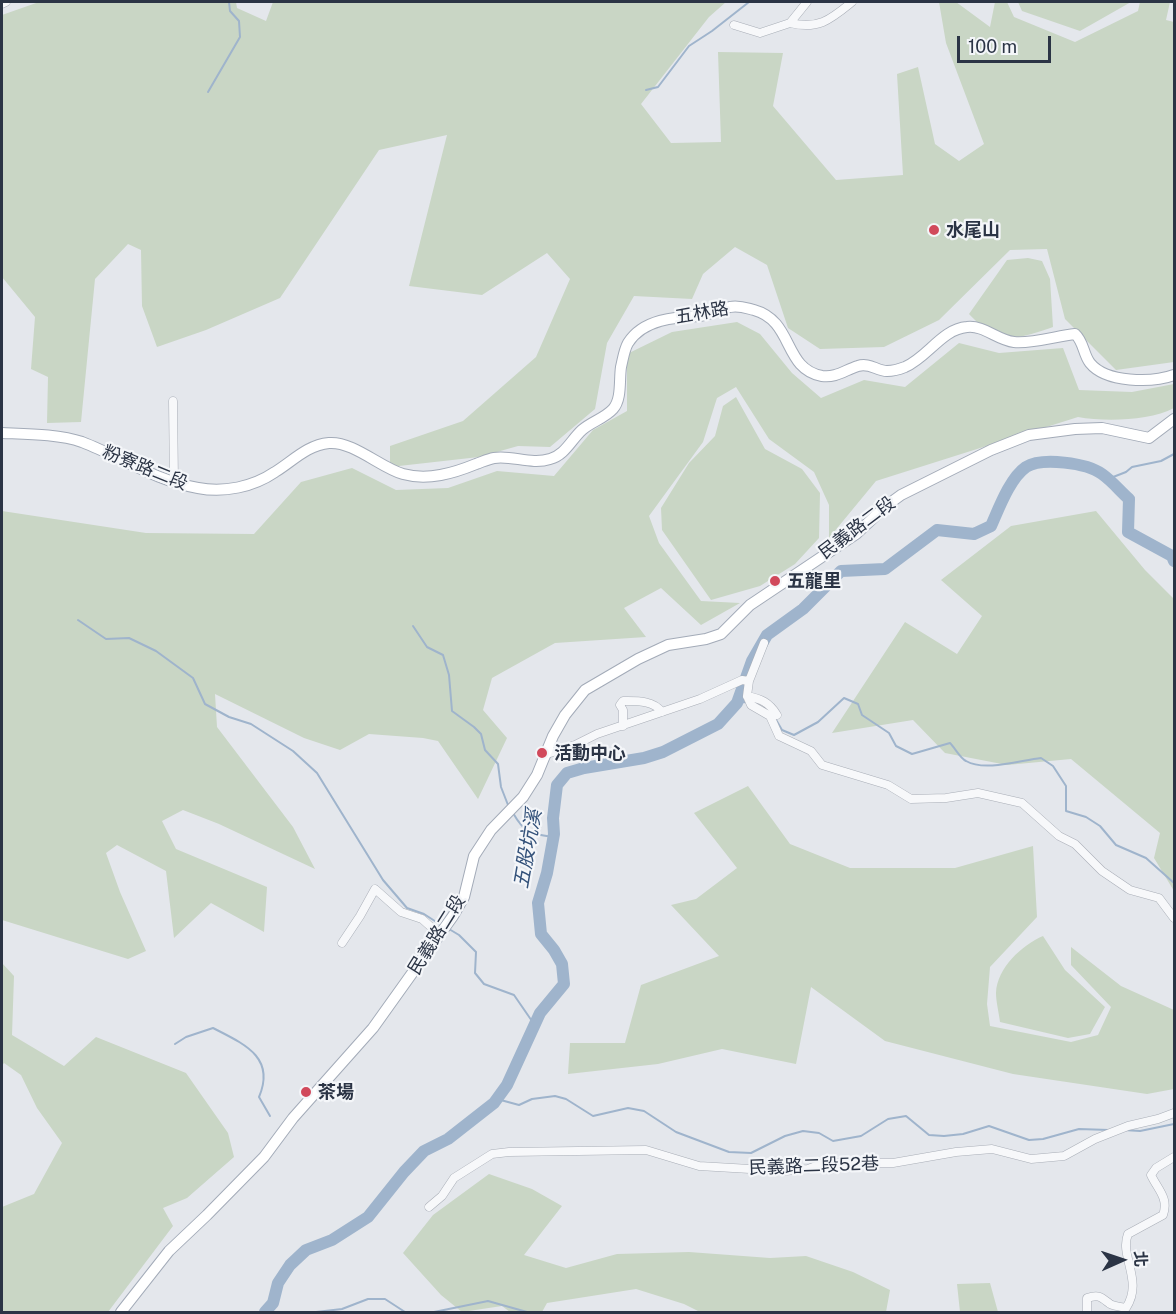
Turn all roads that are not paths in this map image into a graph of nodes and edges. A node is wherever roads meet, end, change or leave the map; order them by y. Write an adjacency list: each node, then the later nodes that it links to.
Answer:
1 (6, 2): 4 (street)
2 (807, 2): 5 (street)
3 (852, 2): 5 (street)
4 (2, 4)
5 (790, 23): 6 (street)
6 (734, 25)
7 (1174, 375): 11 (main road, 五林路)
8 (173, 401): 12 (street)
9 (1174, 419): 19 (main road, 民義路二段)
10 (2, 434): 12 (main road, 粉寮路二段)
11 (348, 447): 12 (main road, 粉寮路二段)
12 (174, 482)
13 (764, 644): 14 (street)
14 (745, 681): 15 (street); 16 (street)
15 (747, 696): 17 (street); 20 (street)
16 (662, 712): 18 (street); 18 (street)
17 (777, 715)
18 (623, 726): 19 (street)
19 (547, 754): 21 (main road, 民義路二段)
20 (1174, 918)
21 (444, 930): 22 (street); 26 (main road, 民義路二段)
22 (342, 944)
23 (1174, 1113): 25 (street, 民義路二段52巷)
24 (1174, 1157): 27 (street)
25 (429, 1207)
26 (121, 1312)
27 (1087, 1312)

